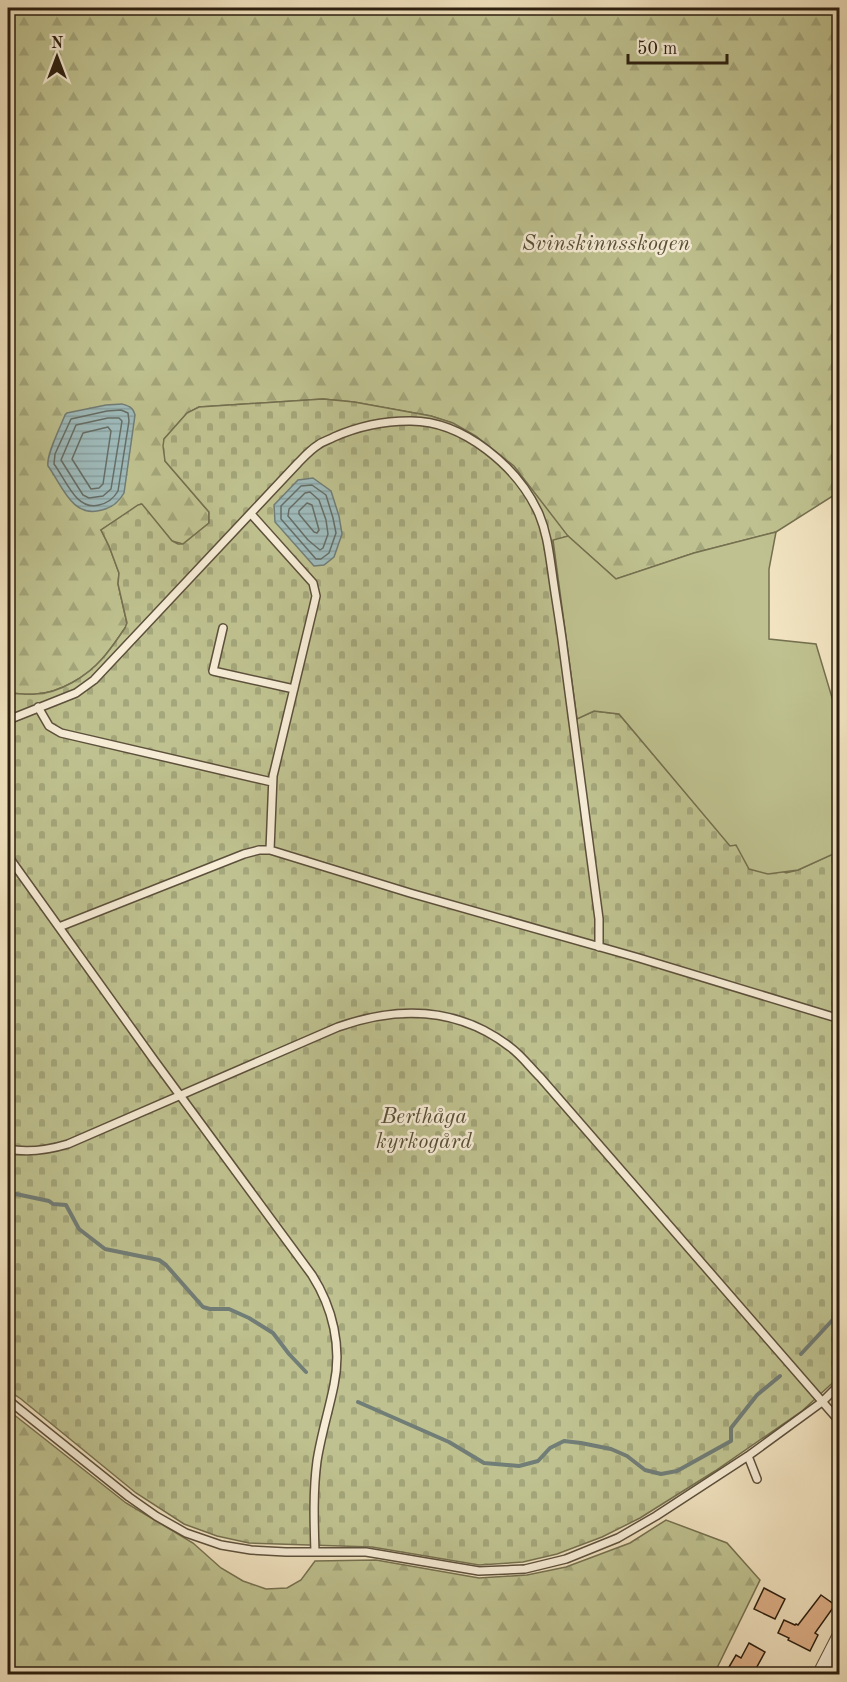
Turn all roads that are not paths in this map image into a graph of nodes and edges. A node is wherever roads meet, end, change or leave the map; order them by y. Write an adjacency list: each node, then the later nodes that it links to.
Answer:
1 (251, 514): 3 (lane); 4 (lane); 10 (lane)
2 (223, 628): 3 (lane)
3 (294, 689): 6 (lane)
4 (38, 707): 5 (lane); 6 (lane)
5 (8, 720)
6 (272, 783): 7 (lane)
7 (270, 850): 9 (lane); 10 (lane)
8 (8, 856): 9 (lane)
9 (59, 927): 12 (lane)
10 (599, 947): 11 (lane)
11 (840, 1019)
12 (182, 1096): 13 (lane); 16 (lane); 20 (lane)
13 (8, 1149)
14 (840, 1384): 16 (lane)
15 (8, 1400): 20 (lane)
16 (822, 1402): 17 (lane); 18 (lane)
17 (840, 1422)
18 (748, 1456): 19 (lane); 20 (lane)
19 (757, 1479)
20 (315, 1552)
21 (840, 1635): 22 (street)
22 (820, 1674)

